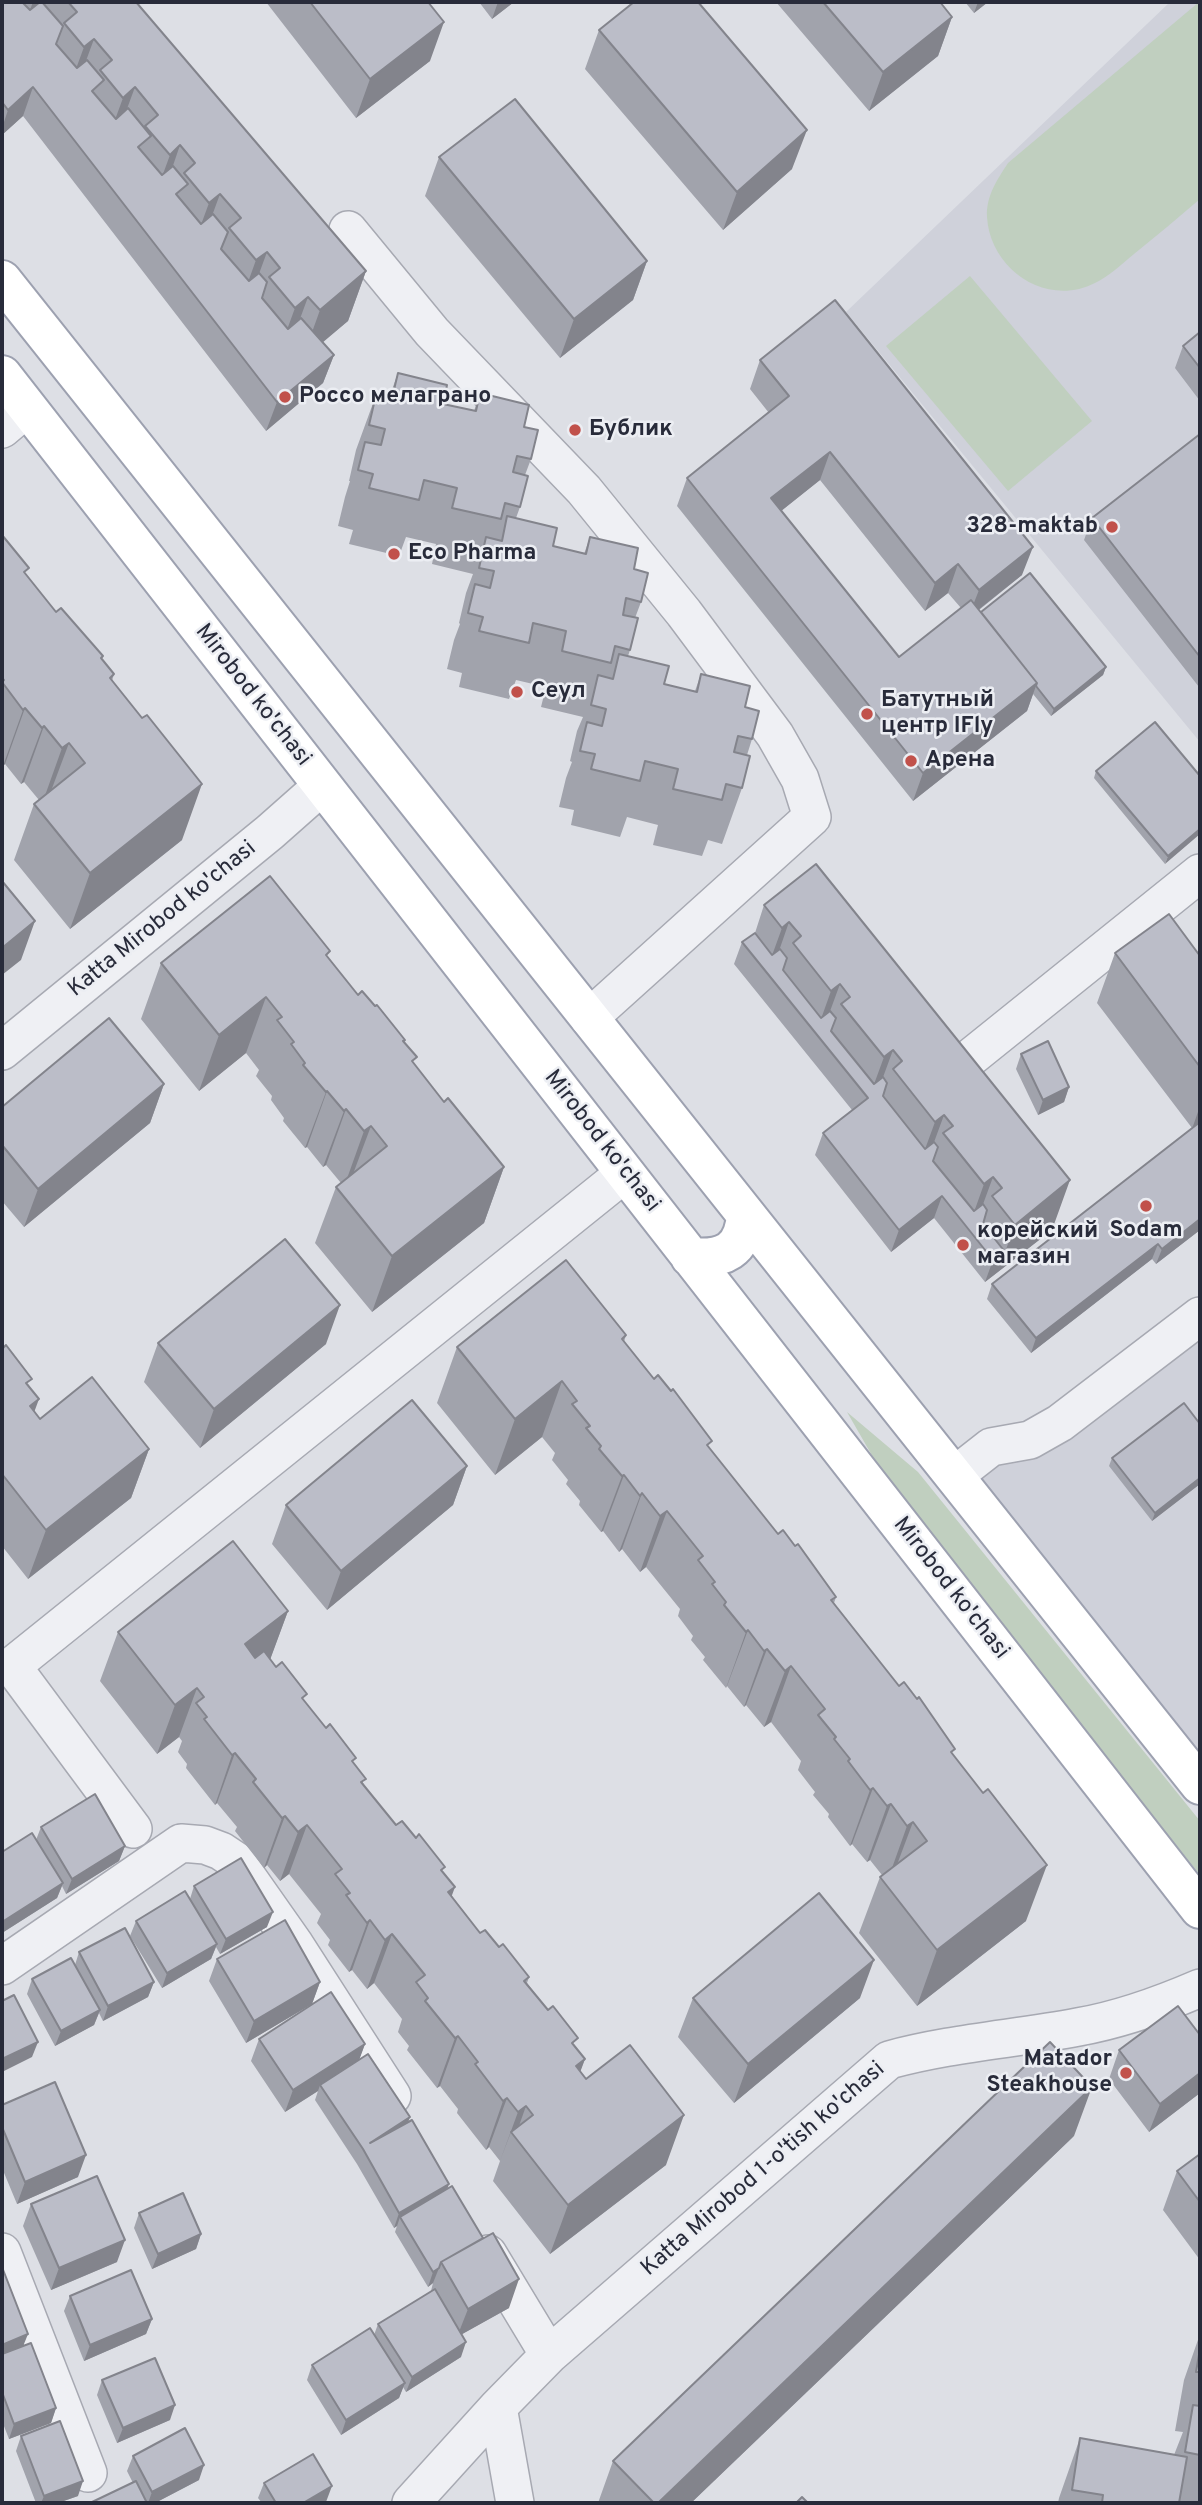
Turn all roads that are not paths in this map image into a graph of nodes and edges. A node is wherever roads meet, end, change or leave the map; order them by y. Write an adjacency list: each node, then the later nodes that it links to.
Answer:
1 (348, 230): 7 (street)
2 (7, 293): 7 (main road)
3 (2, 375): 4 (main road, Mirobod ko'chasi)
4 (15, 419): 5 (main road, Mirobod ko'chasi)
5 (323, 786): 8 (street, Katta Mirobod ko'chasi); 10 (main road, Mirobod ko'chasi)
6 (1200, 873): 9 (street)
7 (590, 1018): 11 (main road)
8 (2, 1051)
9 (950, 1074)
10 (625, 1174): 12 (main road, Mirobod ko'chasi); 15 (street)
11 (746, 1215): 12 (main road); 14 (main road)
12 (690, 1257): 18 (main road, Mirobod ko'chasi)
13 (1200, 1316): 14 (street)
14 (954, 1476): 16 (main road)
15 (7, 1660): 17 (street)
16 (1200, 1785)
17 (133, 1829)
18 (1200, 1909)
19 (2, 1966): 21 (street)
20 (1200, 1987): 24 (street, Katta Mirobod 1-o'tish ko'chasi)
21 (409, 2124)
22 (472, 2228): 24 (street)
23 (2, 2252): 26 (street)
24 (549, 2355): 25 (street, Katta Mirobod 1-o'tish ko'chasi)
25 (498, 2407): 27 (street, Katta Mirobod 1-o'tish ko'chasi); 28 (street)
26 (88, 2473)
27 (411, 2503)
28 (516, 2503)

